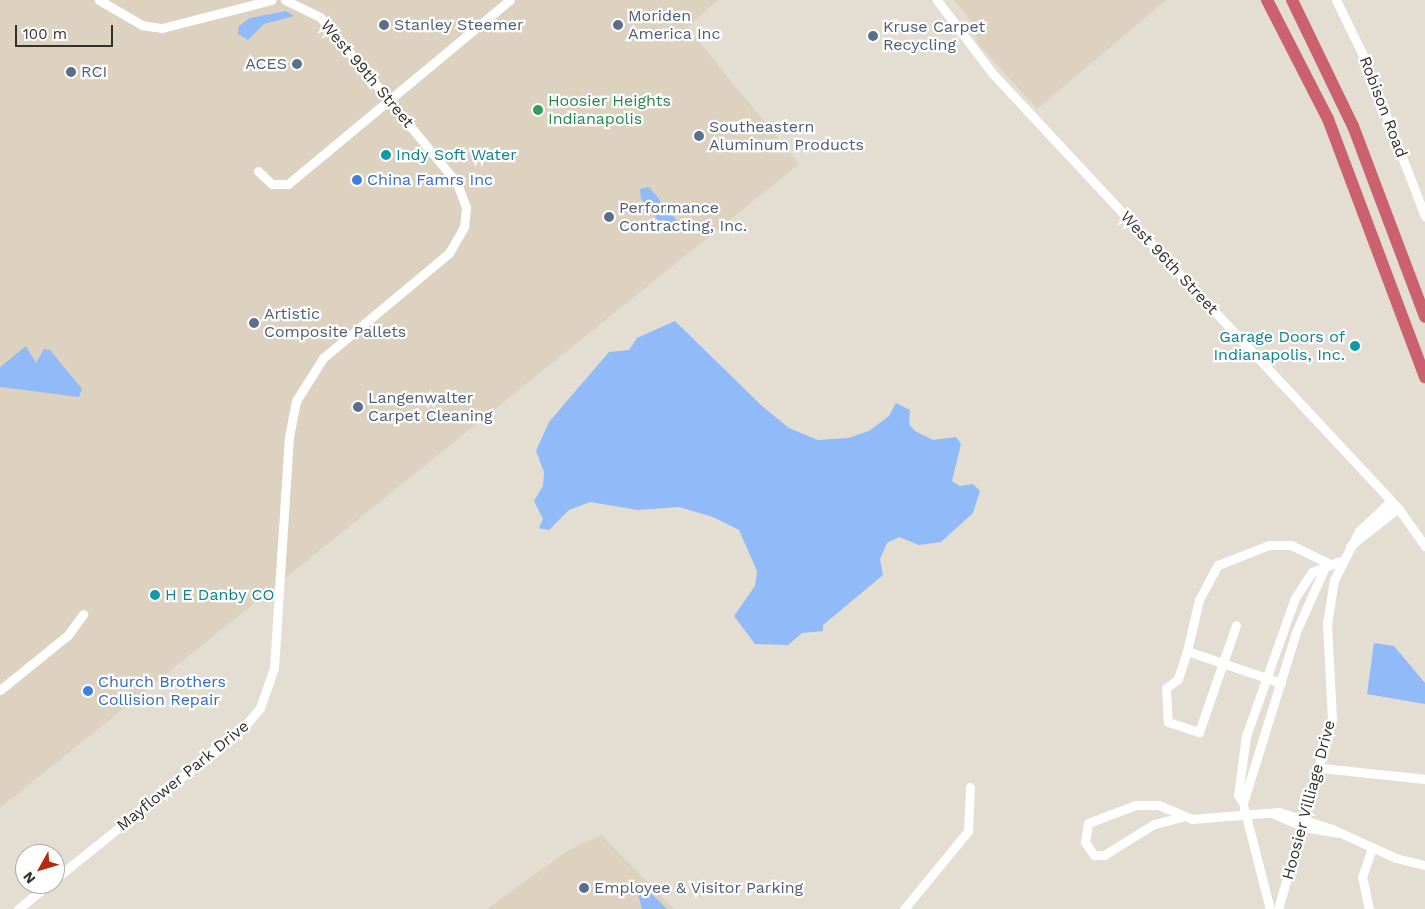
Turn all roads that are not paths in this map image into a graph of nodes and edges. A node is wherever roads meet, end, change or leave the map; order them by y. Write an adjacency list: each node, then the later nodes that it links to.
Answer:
1 (99, 0): 2 (street)
2 (271, 0)
3 (286, 0): 9 (street, West 99th Street)
4 (510, 0): 9 (street)
5 (938, 0): 15 (street, West 96th Street)
6 (1268, 0): 14 (highway)
7 (1292, 0): 12 (highway)
8 (1336, 0): 11 (street, Robison Road)
9 (389, 100): 10 (street); 13 (street, West 99th Street)
10 (258, 171)
11 (1425, 216)
12 (1425, 317)
13 (345, 338): 37 (street, Mayflower Park Drive)
14 (1425, 378)
15 (1391, 501): 16 (street, West 96th Street); 17 (street, Hoosier Villiage Drive)
16 (1398, 508): 17 (street, Hoosier Villiage Drive); 18 (street, West 96th Street)
17 (1350, 546): 19 (street, Hoosier Villiage Drive)
18 (1425, 546)
19 (1340, 561): 20 (street); 28 (street, Hoosier Villiage Drive)
20 (1327, 567): 23 (street); 25 (street); 26 (street)
21 (84, 614): 27 (street)
22 (1236, 625): 24 (street)
23 (1186, 651): 24 (street); 24 (street)
24 (1223, 664): 25 (street)
25 (1266, 678): 26 (street); 31 (street)
26 (1281, 683): 31 (street)
27 (0, 690)
28 (1321, 768): 29 (street); 34 (street, Hoosier Villiage Drive)
29 (1425, 779)
30 (970, 787): 40 (street)
31 (1243, 803): 32 (street)
32 (1244, 813): 33 (street); 34 (street); 41 (street)
33 (1182, 817): 33 (street)
34 (1305, 824): 35 (street); 42 (street, Hoosier Villiage Drive)
35 (1372, 848): 36 (street); 43 (street)
36 (1425, 865)
37 (65, 871)
38 (37, 894): 39 (street)
39 (18, 909)
40 (904, 909)
41 (1270, 909)
42 (1278, 909)
43 (1369, 909)

